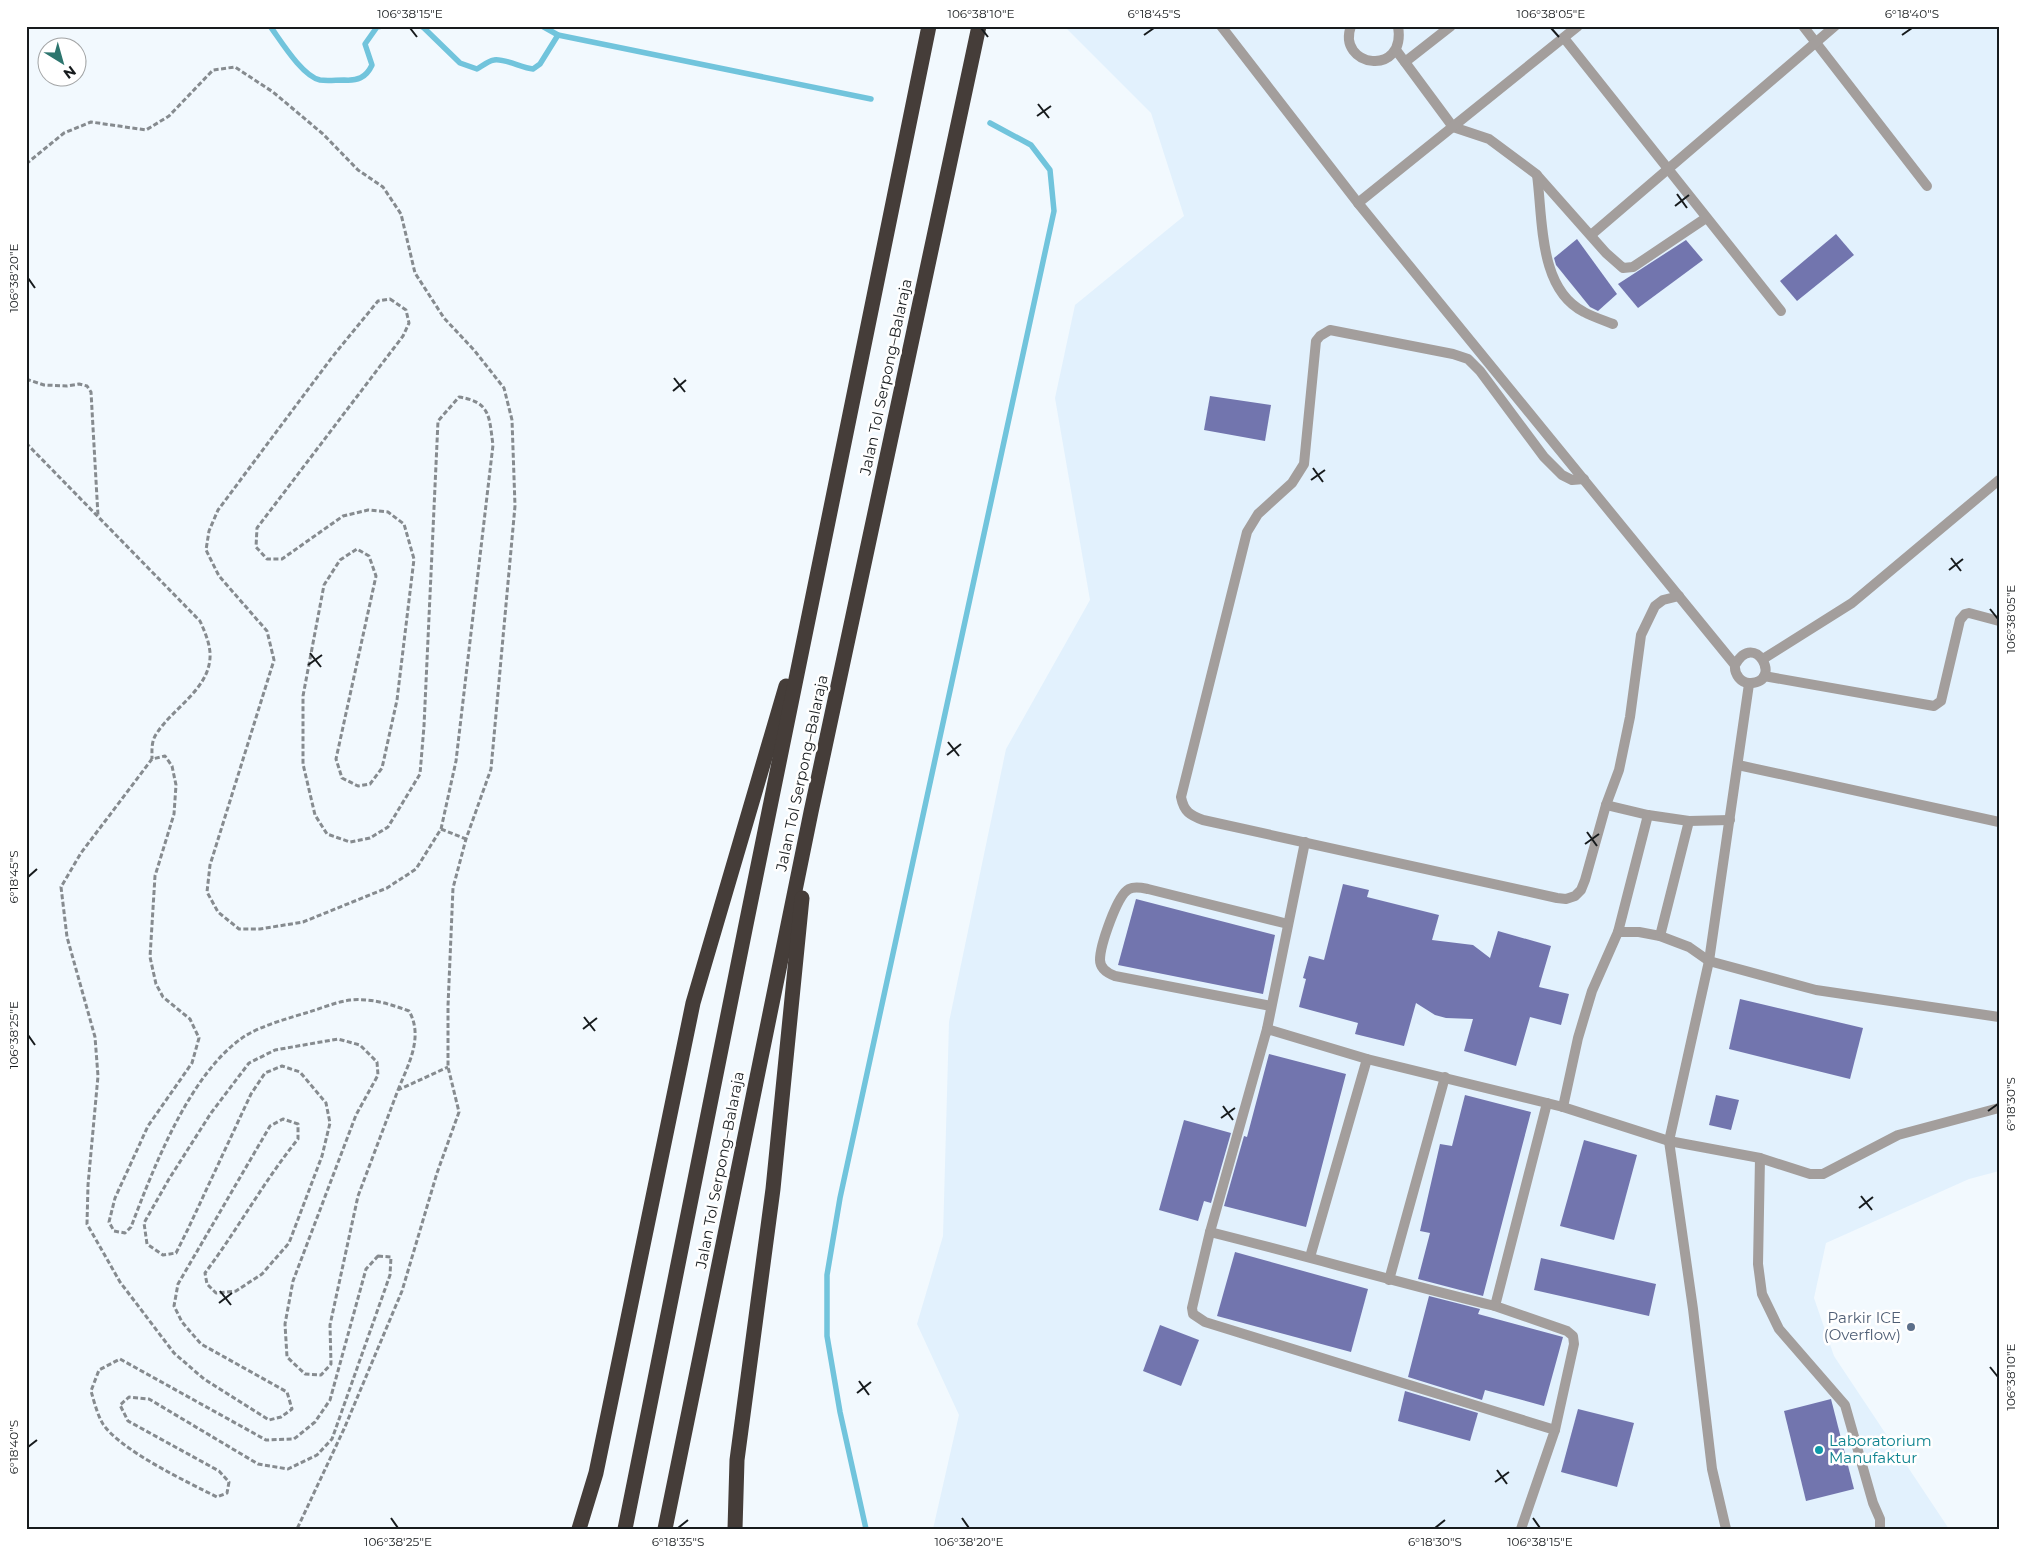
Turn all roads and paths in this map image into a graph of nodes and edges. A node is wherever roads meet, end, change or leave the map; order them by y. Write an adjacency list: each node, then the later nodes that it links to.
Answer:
1 (929, 26): 29 (highway, Jalan Tol Serpong–Balaraja)
2 (978, 26): 39 (highway, Jalan Tol Serpong–Balaraja)
3 (1221, 26): 19 (lane)
4 (1351, 26): 12 (lane)
5 (1398, 26): 12 (lane)
6 (1451, 26): 13 (lane)
7 (1578, 26): 10 (lane)
8 (1803, 26): 11 (lane)
9 (1835, 26): 11 (lane)
10 (1564, 38): 14 (lane); 16 (lane)
11 (1815, 42): 16 (lane); 18 (lane)
12 (1396, 50): 13 (lane)
13 (1405, 62): 14 (lane)
14 (1453, 126): 17 (lane); 19 (lane)
15 (26, 164): 45 (path)
16 (1667, 168): 20 (lane); 21 (lane)
17 (1536, 174): 21 (lane); 23 (lane)
18 (1926, 186)
19 (1358, 203): 26 (lane)
20 (1706, 218): 21 (lane); 22 (lane)
21 (1591, 235)
22 (1781, 311)
23 (1613, 324)
24 (26, 379): 28 (path)
25 (26, 443): 28 (path)
26 (1584, 480): 30 (lane); 46 (lane)
27 (1999, 480): 32 (lane)
28 (98, 517): 36 (path)
29 (815, 589): 68 (highway); 73 (highway, Jalan Tol Serpong–Balaraja)
30 (1679, 596): 33 (lane); 38 (lane)
31 (1999, 621): 34 (lane)
32 (1763, 659): 33 (lane); 34 (lane)
33 (1735, 665): 35 (lane)
34 (1764, 676): 35 (lane)
35 (1749, 684): 37 (lane)
36 (152, 759): 57 (path); 57 (path)
37 (1738, 765): 41 (lane); 43 (lane)
38 (1606, 805): 40 (lane); 46 (lane)
39 (811, 812): 74 (highway, Jalan Tol Serpong–Balaraja); 75 (highway)
40 (1648, 815): 42 (lane); 48 (lane)
41 (1730, 820): 42 (lane); 50 (lane)
42 (1689, 821): 49 (lane)
43 (1999, 822)
44 (441, 829): 44 (path); 45 (path)
45 (466, 839): 55 (path)
46 (1305, 842): 47 (lane)
47 (1288, 924): 51 (lane); 51 (lane)
48 (1618, 932): 49 (lane); 59 (lane)
49 (1660, 936): 50 (lane)
50 (1709, 961): 52 (lane); 61 (lane)
51 (1272, 1006): 53 (lane)
52 (1999, 1017)
53 (1267, 1028): 54 (lane); 63 (lane)
54 (1367, 1059): 56 (lane); 64 (lane)
55 (448, 1067): 57 (path); 70 (path)
56 (1445, 1077): 58 (lane); 65 (lane)
57 (398, 1090)
58 (1547, 1103): 59 (lane); 66 (lane)
59 (1562, 1107): 61 (lane)
60 (1999, 1108): 62 (lane)
61 (1669, 1141): 62 (lane); 77 (lane)
62 (1760, 1158): 78 (lane)
63 (1210, 1232): 64 (lane); 67 (lane)
64 (1310, 1257): 65 (lane)
65 (1389, 1280): 66 (lane)
66 (1495, 1306): 67 (lane)
67 (1555, 1430): 76 (lane)
68 (596, 1473): 71 (highway); 72 (highway)
69 (217, 1497): 69 (path)
70 (298, 1529)
71 (579, 1529)
72 (585, 1529)
73 (625, 1529)
74 (665, 1529)
75 (735, 1529)
76 (1521, 1529)
77 (1726, 1529)
78 (1880, 1529)

